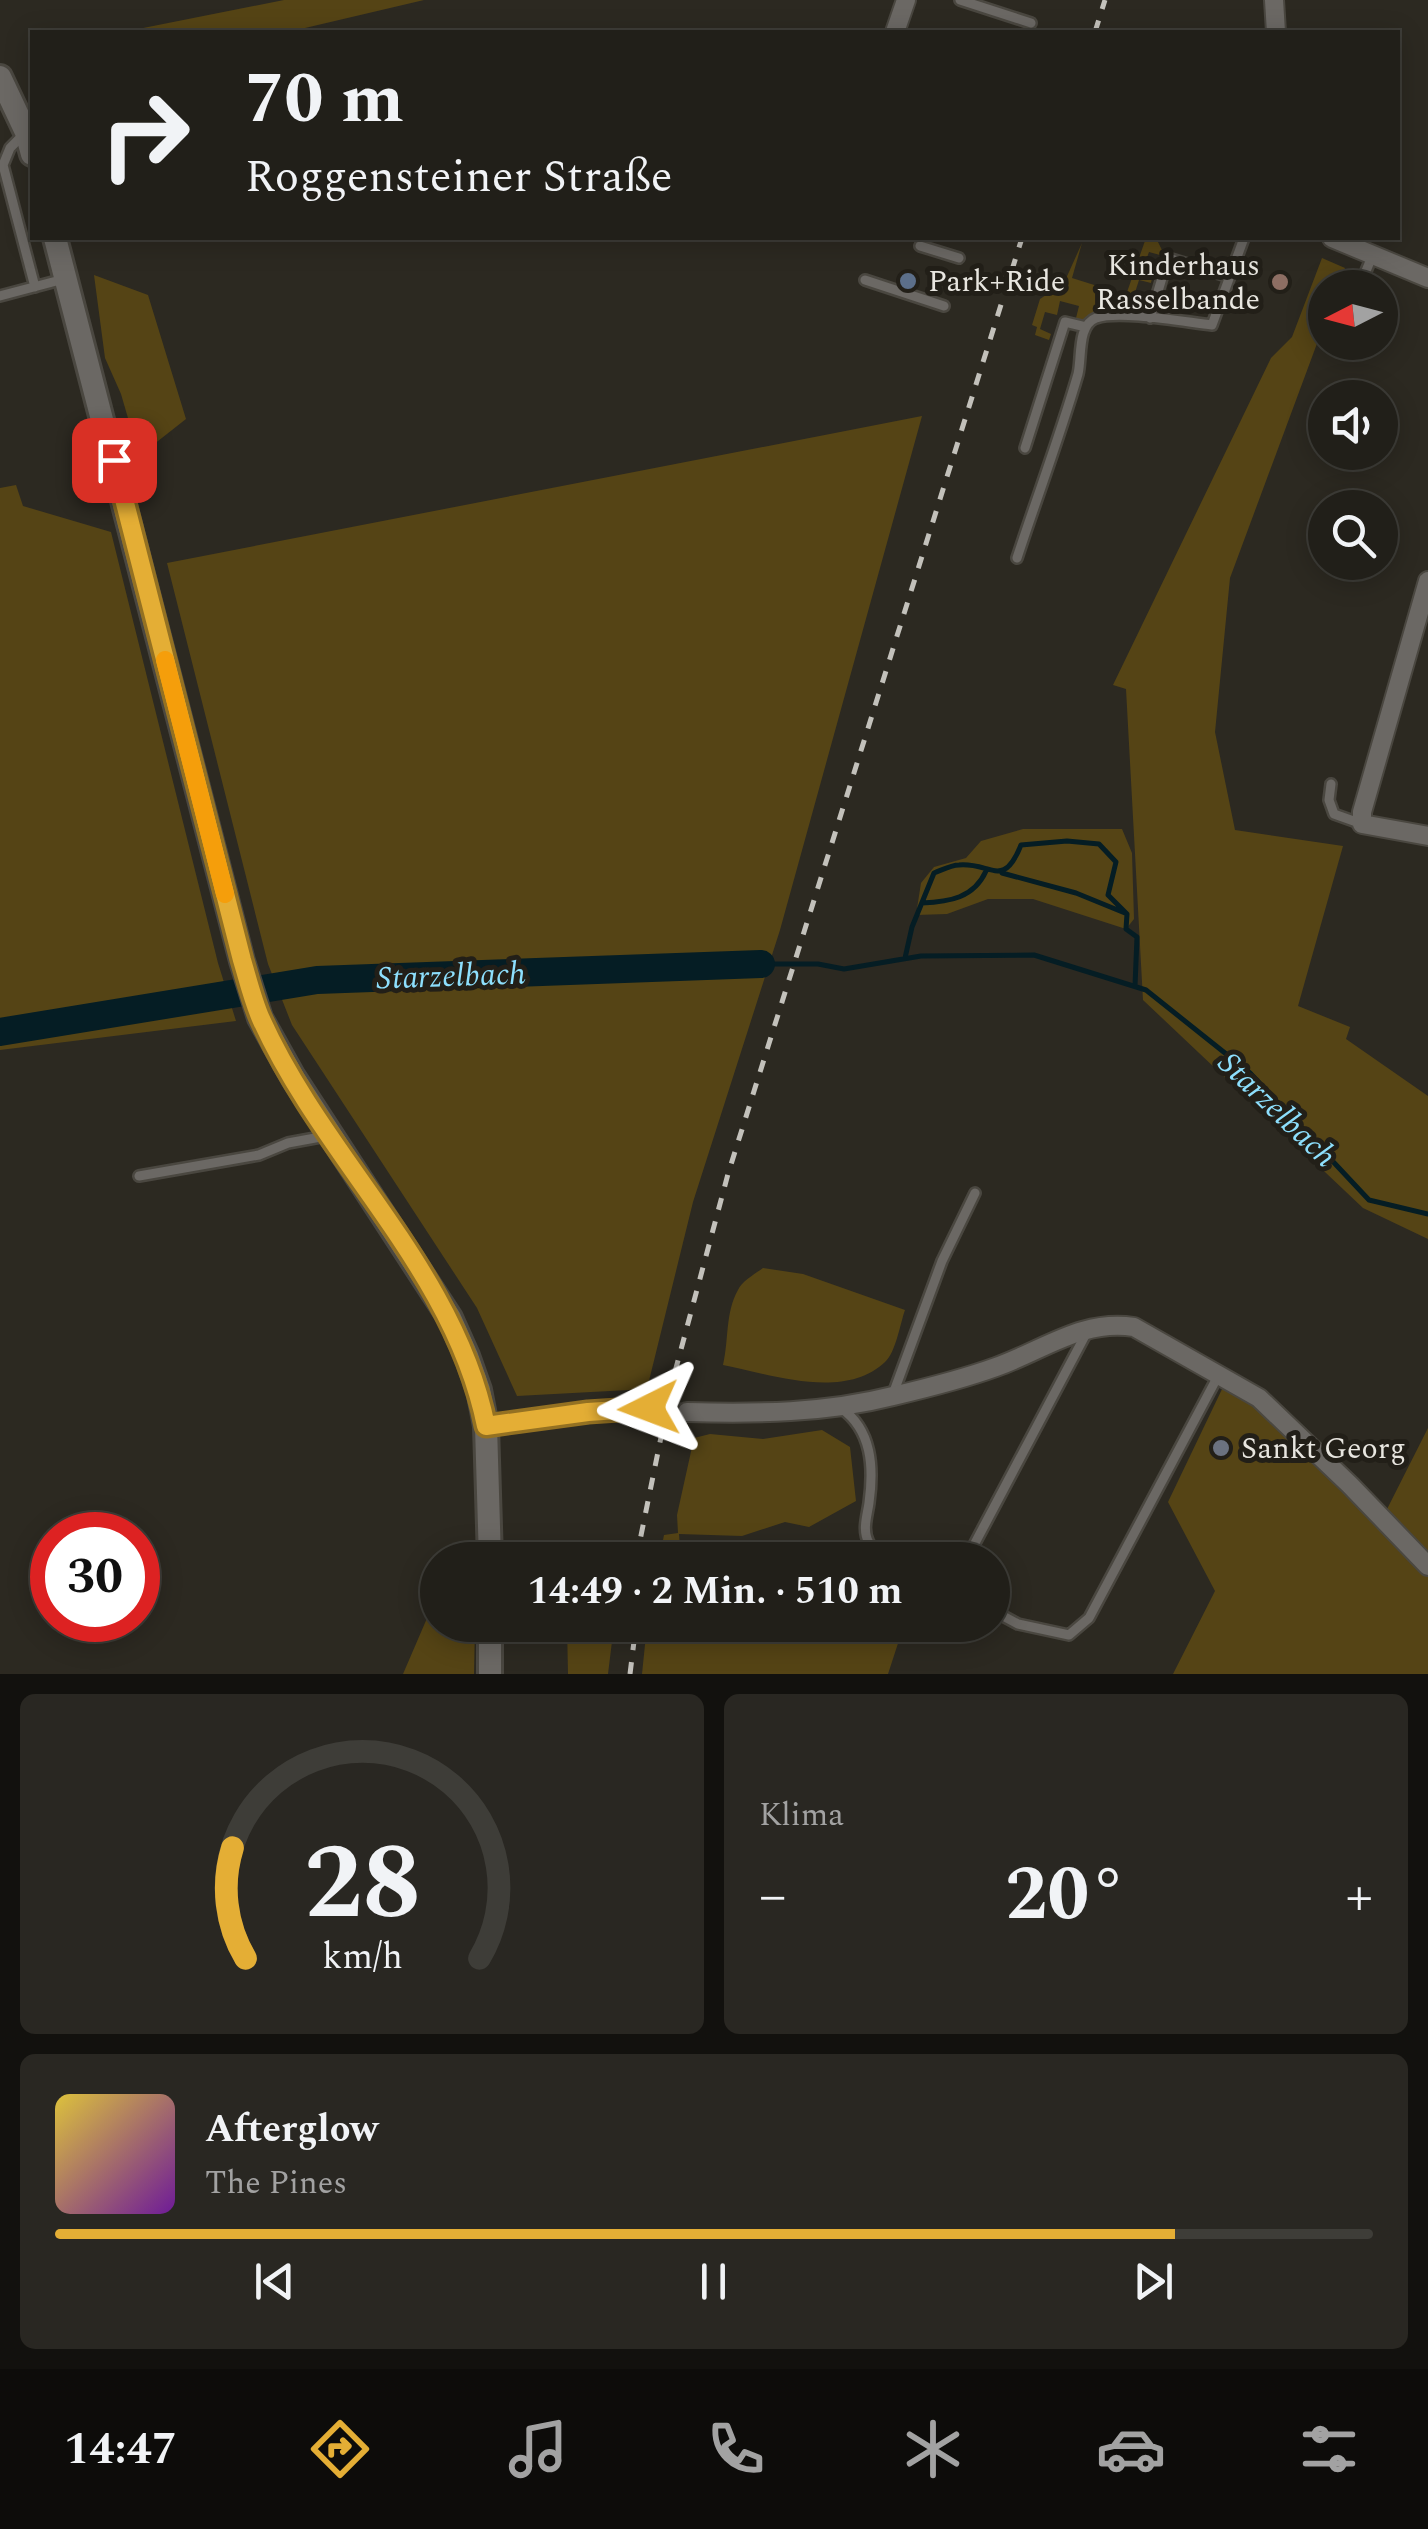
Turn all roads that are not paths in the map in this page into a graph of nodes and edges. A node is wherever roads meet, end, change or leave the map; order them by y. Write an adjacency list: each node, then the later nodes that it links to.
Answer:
1 (906, 0): 4 (street)
2 (960, 0): 3 (lane)
3 (1031, 22)
4 (897, 30)
5 (0, 77): 6 (street)
6 (30, 143): 18 (lane)
7 (56, 240): 14 (street)
8 (1243, 240): 15 (lane)
9 (1337, 240): 11 (street)
10 (920, 246): 12 (lane)
11 (1373, 254): 13 (lane); 16 (street)
12 (959, 258)
13 (1366, 270)
14 (66, 278): 18 (lane); 31 (street)
15 (1230, 278): 21 (lane); 21 (lane)
16 (1428, 278)
17 (865, 280): 20 (lane)
18 (34, 287): 19 (lane)
19 (0, 296)
20 (944, 306)
21 (1150, 318): 22 (lane)
22 (1086, 327): 23 (lane); 24 (lane)
23 (1040, 404): 24 (lane); 25 (lane)
24 (1064, 412): 26 (lane)
25 (1026, 448)
26 (1017, 558)
27 (1428, 581): 29 (street)
28 (1332, 784): 29 (lane)
29 (1362, 824): 30 (street)
30 (1428, 836)
31 (329, 1135): 32 (lane); 40 (street)
32 (139, 1176)
33 (975, 1193): 36 (lane)
34 (1090, 1327): 35 (street); 36 (street); 43 (lane)
35 (1220, 1373): 44 (street); 45 (lane)
36 (892, 1397): 38 (street)
37 (649, 1408): 40 (street)
38 (841, 1408): 39 (street); 42 (lane)
39 (687, 1412)
40 (486, 1426): 41 (street)
41 (489, 1542)
42 (869, 1542)
43 (976, 1542)
44 (1428, 1566)
45 (1010, 1620)
46 (490, 1642): 47 (street)
47 (490, 1674)

